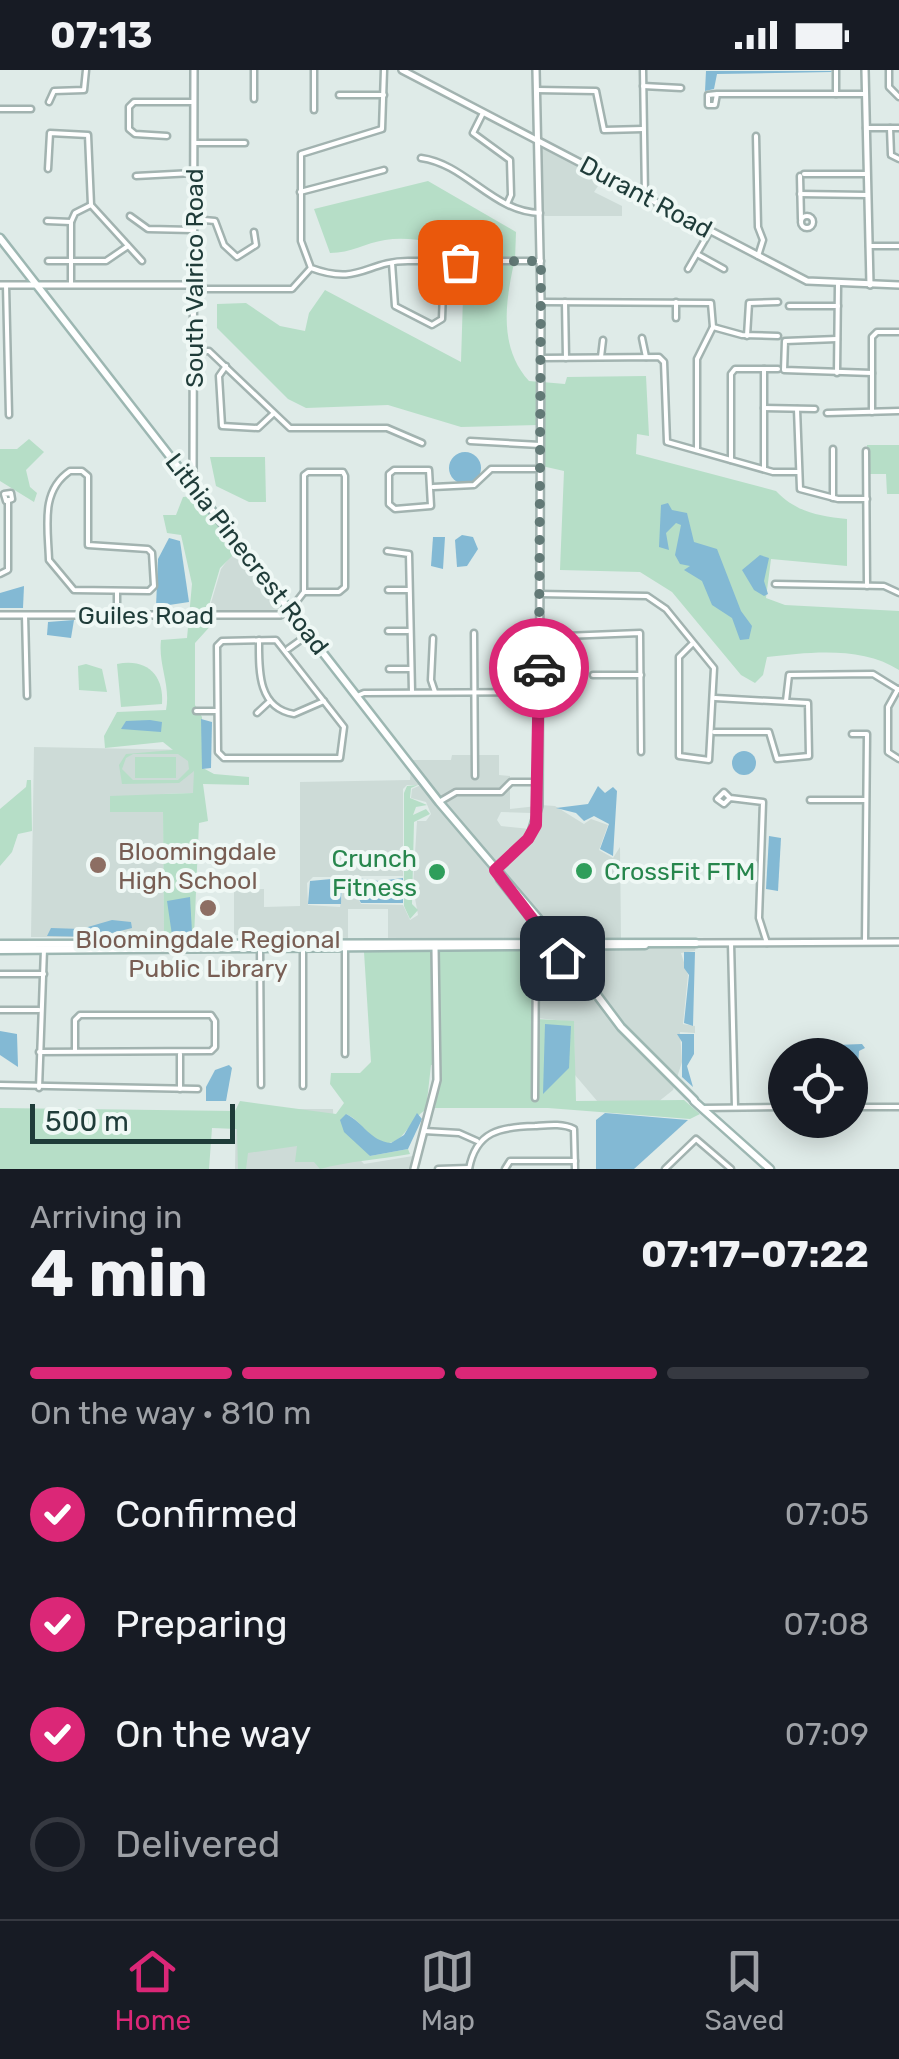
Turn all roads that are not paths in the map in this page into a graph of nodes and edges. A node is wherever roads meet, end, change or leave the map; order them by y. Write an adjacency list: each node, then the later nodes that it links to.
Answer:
1 (86, 70): 23 (street)
2 (194, 70): 24 (street, South Valrico Road)
3 (254, 70): 22 (street)
4 (314, 70): 27 (street)
5 (384, 70): 16 (street)
6 (402, 70): 12 (street, Durant Road)
7 (536, 70): 15 (street)
8 (643, 70): 13 (street)
9 (836, 70): 18 (street)
10 (864, 70): 19 (street)
11 (889, 70): 21 (street)
12 (414, 73): 28 (street, Durant Road)
13 (644, 86): 14 (street); 32 (street)
14 (681, 88)
15 (536, 90): 32 (street); 35 (street)
16 (385, 94): 20 (street); 45 (street)
17 (717, 94): 18 (street)
18 (836, 94): 19 (street)
19 (865, 94): 29 (street)
20 (339, 95)
21 (899, 98)
22 (254, 99)
23 (48, 102)
24 (193, 102): 33 (street); 37 (street, South Valrico Road)
25 (0, 109): 26 (street)
26 (31, 109)
27 (314, 110)
28 (484, 112): 35 (street, Durant Road); 49 (street)
29 (866, 128): 30 (street); 43 (street)
30 (890, 128): 31 (street); 39 (street)
31 (899, 128)
32 (644, 129): 48 (street)
33 (166, 136)
34 (756, 136): 65 (street)
35 (538, 140): 48 (street, Durant Road); 51 (street)
36 (245, 143): 37 (street)
37 (194, 144): 42 (street, South Valrico Road)
38 (421, 158): 49 (street)
39 (899, 158)
40 (48, 169): 50 (street)
41 (384, 170): 45 (street)
42 (193, 173): 44 (street); 53 (street, South Valrico Road)
43 (867, 174): 46 (street); 47 (street)
44 (136, 176)
45 (300, 192): 72 (street)
46 (800, 194): 47 (street); 54 (street)
47 (867, 195): 62 (street)
48 (644, 196): 58 (street, Durant Road)
49 (507, 204): 51 (street)
50 (91, 205): 56 (street); 61 (street)
51 (540, 213): 68 (street)
52 (130, 216): 57 (street)
53 (193, 219): 57 (street, South Valrico Road); 59 (street)
54 (801, 219)
55 (48, 222): 56 (street)
56 (71, 222): 69 (street)
57 (193, 230): 83 (street, South Valrico Road)
58 (710, 230): 64 (street); 65 (street, Durant Road)
59 (254, 232)
60 (0, 238): 79 (main road, Lithia Pinecrest Road)
61 (128, 246): 67 (street); 69 (street)
62 (869, 246): 63 (street); 82 (street)
63 (899, 246)
64 (697, 254): 73 (street); 74 (street)
65 (758, 256): 81 (street, Durant Road)
66 (48, 261): 69 (street)
67 (142, 261)
68 (541, 261): 70 (street); 86 (street)
69 (71, 262): 80 (street)
70 (444, 262): 71 (street); 71 (street)
71 (392, 264): 75 (street)
72 (311, 268): 75 (street); 84 (street)
73 (724, 269)
74 (688, 270)
75 (354, 276): 76 (street)
76 (354, 284)
77 (899, 284): 82 (street, Durant Road)
78 (3, 285): 79 (street); 117 (street)
79 (37, 285): 80 (street); 128 (main road, Lithia Pinecrest Road)
80 (71, 285): 83 (street)
81 (838, 285): 82 (street, Durant Road); 91 (street)
82 (870, 285)
83 (194, 287): 84 (street); 100 (street, South Valrico Road)
84 (290, 289): 85 (street)
85 (290, 297)
86 (542, 302): 87 (street); 102 (street)
87 (566, 302): 88 (street); 103 (street)
88 (676, 302): 92 (street); 93 (street)
89 (778, 302): 95 (street)
90 (789, 306): 91 (street)
91 (838, 306): 98 (street)
92 (676, 318)
93 (713, 327): 95 (street); 121 (street)
94 (899, 332): 109 (street)
95 (747, 336): 96 (street)
96 (778, 336)
97 (642, 338): 101 (street)
98 (836, 339): 108 (street); 108 (street)
99 (604, 340): 104 (street)
100 (194, 350): 105 (street); 128 (street, South Valrico Road)
101 (646, 357): 104 (street); 121 (street)
102 (541, 358): 103 (street); 120 (street)
103 (566, 358): 104 (street)
104 (600, 358)
105 (226, 366): 116 (street); 116 (street)
106 (764, 369): 107 (street); 110 (street); 124 (street)
107 (778, 369)
108 (837, 373): 109 (street)
109 (872, 373): 113 (street)
110 (764, 408): 111 (street); 126 (street)
111 (798, 409): 112 (street); 127 (street)
112 (816, 409)
113 (872, 412): 114 (street); 115 (street)
114 (899, 412)
115 (826, 413)
116 (273, 414): 119 (street)
117 (9, 415)
118 (470, 441): 120 (street)
119 (422, 443)
120 (540, 445): 125 (street)
121 (697, 450): 124 (street)
122 (832, 450): 130 (street)
123 (866, 451): 131 (street)
124 (731, 460): 126 (street)
125 (540, 470): 129 (street); 142 (street)
126 (764, 470): 127 (street)
127 (798, 472): 130 (street)
128 (195, 484): 143 (main road, Lithia Pinecrest Road)
129 (432, 487): 129 (street)
130 (833, 498): 131 (street)
131 (866, 499): 136 (street)
132 (8, 502): 134 (street)
133 (387, 551): 138 (street)
134 (0, 574)
135 (775, 584): 136 (street)
136 (867, 586): 139 (street)
137 (388, 590): 138 (street)
138 (409, 590): 147 (street)
139 (898, 590)
140 (117, 592): 140 (street); 146 (street)
141 (304, 592): 141 (street); 143 (street)
142 (540, 594): 151 (street); 154 (street)
143 (290, 610): 146 (street, Guiles Road); 150 (main road, Lithia Pinecrest Road)
144 (0, 615): 145 (street, Guiles Road)
145 (25, 615): 146 (street, Guiles Road); 165 (street)
146 (117, 615)
147 (410, 630): 148 (street); 156 (street)
148 (388, 631)
149 (474, 633): 163 (street)
150 (309, 634): 155 (street); 166 (main road, Lithia Pinecrest Road)
151 (539, 637): 159 (street); 164 (street)
152 (433, 638): 162 (street)
153 (259, 640): 155 (street); 170 (street); 172 (street)
154 (693, 643): 167 (street); 174 (street)
155 (287, 650): 168 (street)
156 (410, 668): 157 (street); 161 (street)
157 (390, 669)
158 (592, 675): 159 (street)
159 (641, 675): 176 (street)
160 (898, 690): 169 (street); 177 (street)
161 (412, 692): 162 (street); 166 (street)
162 (435, 692): 163 (street)
163 (476, 692): 164 (street); 178 (street)
164 (538, 692): 179 (street)
165 (28, 696)
166 (358, 696): 183 (main road, Lithia Pinecrest Road)
167 (714, 698): 169 (street); 174 (street)
168 (324, 701): 170 (street); 172 (street)
169 (786, 701): 174 (street)
170 (270, 702): 173 (street)
171 (196, 711): 172 (street)
172 (216, 711)
173 (256, 713)
174 (714, 732)
175 (852, 734): 182 (street)
176 (640, 752)
177 (899, 758)
178 (476, 776)
179 (538, 782): 183 (street); 184 (street)
180 (730, 798): 190 (street)
181 (810, 800): 182 (street)
182 (866, 800): 186 (street)
183 (439, 802): 184 (main road, Lithia Pinecrest Road)
184 (495, 870): 185 (main road, Lithia Pinecrest Road); 194 (main road, Lithia Pinecrest Road)
185 (539, 927): 193 (main road); 194 (main road, Lithia Pinecrest Road)
186 (865, 942): 187 (street); 190 (street)
187 (899, 942)
188 (696, 943): 189 (street); 194 (main road); 199 (main road)
189 (731, 943): 190 (street); 221 (street)
190 (767, 943)
191 (260, 944): 192 (main road); 196 (main road); 198 (main road); 210 (street)
192 (345, 944): 195 (main road); 198 (main road); 208 (street)
193 (534, 944): 194 (main road); 195 (main road); 215 (street)
194 (555, 944): 199 (main road); 200 (main road, Lithia Pinecrest Road); 216 (main road, Lithia Pinecrest Road)
195 (435, 945): 222 (street)
196 (44, 946): 197 (main road); 202 (street)
197 (0, 947)
198 (303, 947): 211 (street)
199 (578, 947): 200 (main road)
200 (570, 960): 216 (main road, Lithia Pinecrest Road)
201 (0, 974): 202 (street)
202 (44, 974): 204 (street)
203 (0, 1010): 204 (street)
204 (39, 1010): 206 (street)
205 (75, 1051): 206 (street); 207 (street); 207 (street)
206 (39, 1052): 212 (street)
207 (180, 1052): 213 (street)
208 (345, 1054)
209 (0, 1084): 212 (street)
210 (261, 1085)
211 (303, 1086)
212 (39, 1089): 213 (street)
213 (180, 1089): 214 (street)
214 (198, 1089)
215 (535, 1098)
216 (694, 1100): 220 (main road, Lithia Pinecrest Road)
217 (768, 1107): 221 (street)
218 (868, 1107): 219 (street)
219 (899, 1107)
220 (702, 1108): 221 (street); 234 (main road, Lithia Pinecrest Road)
221 (735, 1108)
222 (424, 1131): 223 (street); 227 (street)
223 (478, 1142): 225 (street); 229 (street)
224 (540, 1161): 225 (street); 230 (street); 231 (street)
225 (575, 1161): 232 (street)
226 (669, 1167): 233 (street)
227 (414, 1169)
228 (438, 1169): 229 (street)
229 (469, 1169)
230 (505, 1169)
231 (540, 1169)
232 (575, 1169)
233 (731, 1169)
234 (768, 1169)

